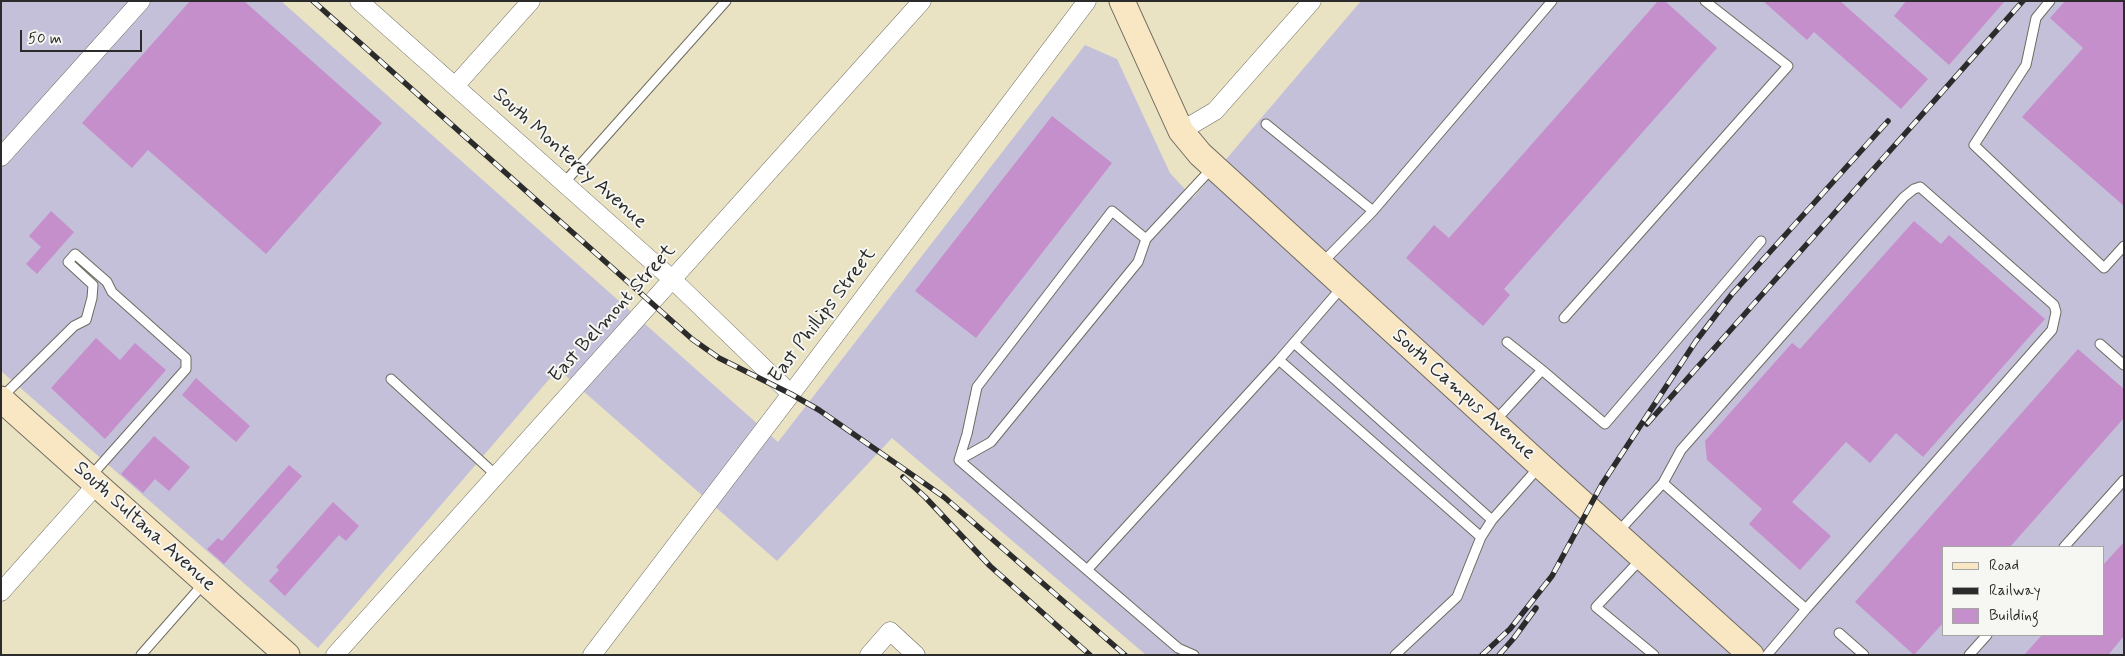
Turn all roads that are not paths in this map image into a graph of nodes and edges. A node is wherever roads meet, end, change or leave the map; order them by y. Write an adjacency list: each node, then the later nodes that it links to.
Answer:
1 (141, 1): 15 (street)
2 (359, 1): 12 (street, South Monterey Avenue)
3 (531, 1): 12 (street)
4 (726, 1): 17 (lane)
5 (922, 1): 23 (street, East Belmont Street)
6 (1086, 1): 33 (street, East Phillips Street)
7 (1122, 1): 14 (street, South Campus Avenue)
8 (1312, 1): 14 (street)
9 (1552, 1): 18 (lane)
10 (1705, 1): 25 (lane)
11 (2050, 1): 21 (lane)
12 (455, 86): 17 (street, South Monterey Avenue)
13 (1266, 124): 18 (lane)
14 (1181, 131): 16 (street, South Campus Avenue)
15 (1, 157)
16 (1213, 167): 19 (lane); 22 (street, South Campus Avenue)
17 (564, 183): 23 (street, South Monterey Avenue)
18 (1372, 211): 22 (lane)
19 (1146, 239): 36 (lane); 36 (lane)
20 (1761, 241): 31 (lane)
21 (2124, 246)
22 (1320, 265): 24 (street, South Campus Avenue)
23 (673, 280): 33 (street, South Monterey Avenue); 38 (street, East Belmont Street)
24 (1343, 286): 27 (lane); 35 (street, South Campus Avenue)
25 (1564, 318)
26 (1507, 342): 31 (lane)
27 (1294, 343): 29 (lane); 42 (lane)
28 (2100, 344): 30 (lane)
29 (1279, 360): 44 (lane); 47 (lane)
30 (2124, 365)
31 (1542, 370): 35 (lane)
32 (392, 379): 38 (lane)
33 (791, 394): 56 (street, East Phillips Street)
34 (1, 398): 40 (street, South Sultana Avenue); 40 (lane)
35 (1493, 423): 37 (street, South Campus Avenue)
36 (958, 460): 47 (lane)
37 (1541, 466): 42 (lane); 43 (street, South Campus Avenue)
38 (497, 476): 55 (street, East Belmont Street)
39 (2124, 480): 45 (lane)
40 (94, 481): 48 (street, South Sultana Avenue); 49 (street)
41 (1663, 483): 43 (lane); 50 (lane); 50 (lane)
42 (1492, 520): 44 (lane)
43 (1616, 534): 46 (street, South Campus Avenue)
44 (1481, 538): 60 (lane)
45 (2065, 546)
46 (1642, 557): 61 (lane); 62 (street, South Campus Avenue)
47 (1087, 570): 59 (lane)
48 (206, 582): 53 (lane); 54 (street, South Sultana Avenue)
49 (1, 592)
50 (1806, 609): 63 (lane)
51 (1840, 633): 64 (lane)
52 (1986, 636): 65 (lane)
53 (140, 655)
54 (287, 655)
55 (335, 655)
56 (592, 655)
57 (869, 655): 58 (street)
58 (916, 655)
59 (1194, 655)
60 (1395, 655)
61 (1654, 655)
62 (1751, 655)
63 (1767, 655)
64 (1864, 655)
65 (1969, 655)

